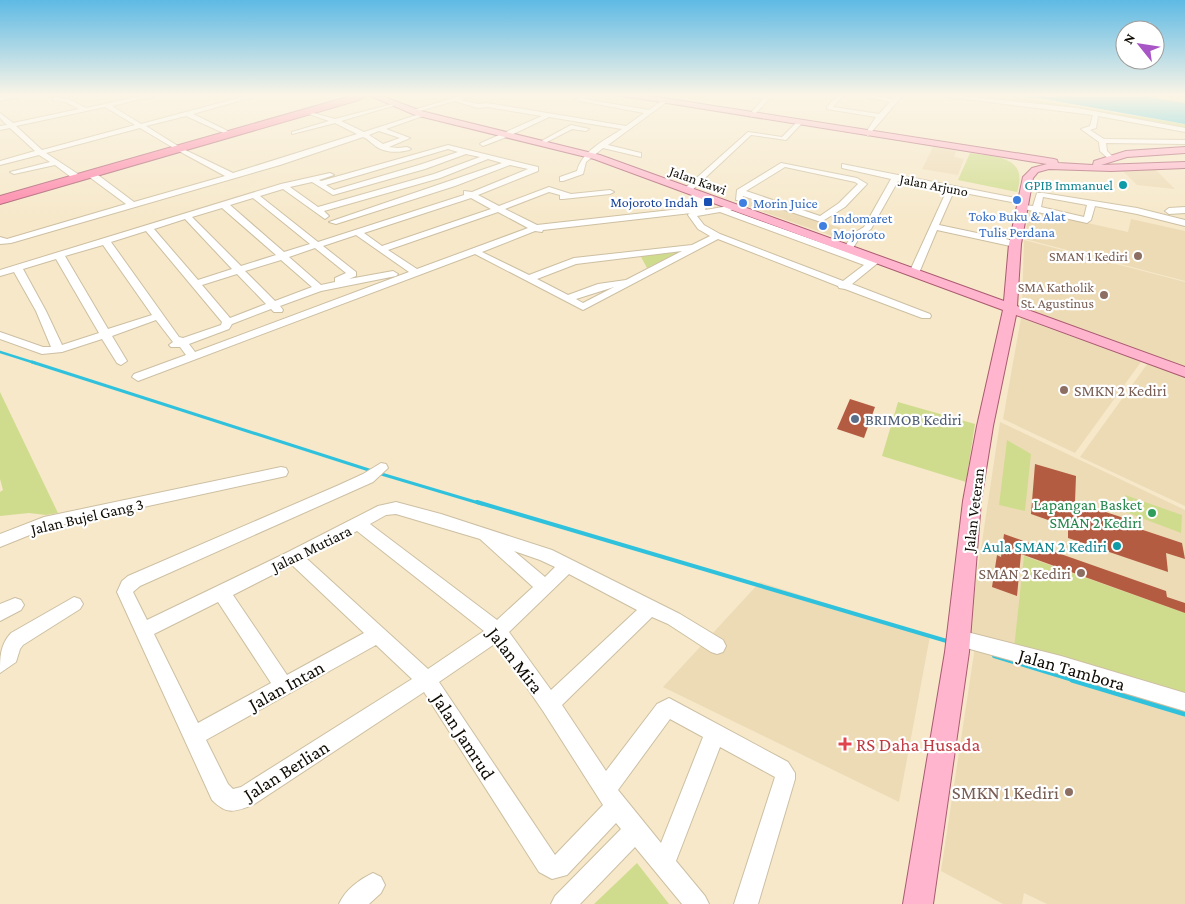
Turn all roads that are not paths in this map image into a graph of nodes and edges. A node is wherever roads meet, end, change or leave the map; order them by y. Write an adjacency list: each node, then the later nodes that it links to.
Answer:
1 (22, 136): 27 (street)
2 (101, 136): 27 (street)
3 (158, 136): 23 (street)
4 (223, 136): 23 (highway)
5 (355, 136): 48 (street)
6 (368, 136): 22 (street)
7 (401, 136): 22 (street)
8 (501, 136): 20 (street)
9 (515, 136): 19 (main road, Jalan Kawi)
10 (553, 136): 19 (street)
11 (617, 136): 21 (street)
12 (747, 136): 60 (street)
13 (756, 136): 14 (street)
14 (787, 136)
15 (882, 136): 28 (main road)
16 (1095, 136): 17 (street)
17 (1102, 141): 18 (street); 34 (street)
18 (1185, 142)
19 (541, 143): 29 (main road, Jalan Kawi)
20 (483, 144)
21 (603, 146): 29 (street); 30 (street)
22 (382, 147): 24 (street)
23 (179, 149): 47 (highway); 48 (street)
24 (407, 149)
25 (1185, 150): 34 (main road)
26 (467, 151): 31 (street); 32 (street); 43 (street)
27 (40, 152): 35 (street); 37 (street)
28 (983, 152): 33 (main road); 38 (main road)
29 (589, 155): 54 (street); 60 (main road, Jalan Kawi)
30 (638, 155)
31 (488, 157): 36 (street); 49 (street)
32 (407, 159): 40 (street); 43 (street)
33 (1033, 159): 34 (main road); 38 (main road); 44 (main road)
34 (1111, 159): 45 (main road)
35 (0, 162)
36 (512, 162): 56 (street); 65 (street)
37 (55, 163): 46 (street); 50 (street)
38 (1019, 163): 44 (main road); 52 (main road)
39 (1185, 165): 45 (main road)
40 (388, 166): 53 (street); 55 (street)
41 (793, 166): 62 (street); 63 (street); 63 (street)
42 (845, 166): 51 (street, Jalan Arjuno)
43 (422, 167): 49 (street); 61 (street)
44 (1044, 168): 45 (main road); 52 (main road)
45 (1130, 168)
46 (14, 172)
47 (91, 174): 50 (highway); 69 (street)
48 (232, 176): 69 (street)
49 (437, 176): 56 (street); 67 (street)
50 (78, 178): 66 (highway)
51 (896, 178): 58 (street, Jalan Arjuno); 93 (street)
52 (1028, 178): 72 (main road, Jalan Veteran)
53 (312, 179): 55 (street); 57 (street)
54 (563, 179)
55 (320, 184): 61 (street)
56 (452, 184): 65 (street); 80 (street)
57 (284, 186): 64 (street); 73 (street)
58 (951, 189): 72 (street, Jalan Arjuno); 82 (street)
59 (610, 192): 74 (street)
60 (691, 192): 71 (main road, Jalan Kawi); 76 (street)
61 (334, 193): 67 (street)
62 (740, 195): 63 (street); 71 (street)
63 (750, 195)
64 (255, 196): 70 (street); 90 (street)
65 (472, 196): 74 (street); 85 (street)
66 (0, 200)
67 (347, 202): 73 (street)
68 (1092, 203): 72 (street); 72 (street, Jalan Arjuno); 78 (street)
69 (132, 205): 87 (street)
70 (224, 205): 79 (street); 97 (street)
71 (727, 207): 77 (street); 93 (main road, Jalan Kawi); 99 (street)
72 (1027, 207): 89 (main road, Jalan Veteran)
73 (318, 210): 80 (street)
74 (499, 210): 84 (street); 92 (street)
75 (1185, 210): 78 (street)
76 (668, 215): 77 (street); 84 (street)
77 (692, 215): 86 (street)
78 (1168, 215): 81 (street)
79 (189, 216): 83 (street); 100 (street)
80 (333, 222): 85 (street)
81 (1185, 223)
82 (936, 227): 89 (street); 105 (street)
83 (148, 228): 88 (street); 107 (street)
84 (539, 230): 95 (street); 98 (street)
85 (353, 234): 90 (street); 92 (street)
86 (717, 236): 91 (street); 109 (street)
87 (0, 240)
88 (105, 241): 96 (street); 113 (street)
89 (1015, 244): 112 (main road, Jalan Veteran)
90 (317, 245): 97 (street); 110 (street)
91 (696, 246): 94 (street); 103 (street)
92 (381, 249): 102 (street)
93 (848, 249): 99 (main road, Jalan Kawi)
94 (635, 253): 103 (street); 106 (street)
95 (480, 254): 98 (street); 106 (street)
96 (60, 255): 101 (street); 117 (street)
97 (282, 256): 100 (street); 110 (street)
98 (445, 262): 102 (street)
99 (874, 262): 105 (main road, Jalan Kawi); 109 (street)
100 (243, 267): 107 (street); 111 (street)
101 (17, 268): 104 (street); 120 (street)
102 (413, 272): 110 (street); 115 (street)
103 (648, 272): 108 (street)
104 (0, 273)
105 (914, 273): 112 (main road, Jalan Kawi)
106 (529, 279): 108 (street)
107 (194, 283): 116 (street)
108 (627, 283)
109 (843, 286): 114 (street)
110 (323, 287): 111 (street)
111 (277, 304): 115 (street); 116 (street)
112 (1010, 308): 123 (main road, Jalan Kawi); 139 (main road, Jalan Veteran)
113 (159, 316): 117 (street); 119 (street)
114 (926, 316)
115 (293, 319): 121 (street)
116 (228, 322): 119 (street)
117 (106, 334): 120 (street); 122 (street)
118 (0, 335): 120 (street)
119 (177, 342): 121 (street)
120 (58, 350)
121 (188, 359): 124 (street)
122 (121, 361)
123 (1185, 372)
124 (138, 377)
125 (377, 471): 136 (street, Jalan Berlian)
126 (280, 472): 129 (street, Jalan Bujel Gang 3)
127 (359, 524): 128 (street, Jalan Mutiara); 130 (street, Jalan Mutiara); 137 (street, Jalan Mira)
128 (484, 534): 131 (street, Jalan Mutiara); 132 (street, Jalan Mutiara)
129 (0, 541)
130 (294, 557): 133 (street, Jalan Mutiara); 138 (street, Jalan Jamrud)
131 (568, 565): 132 (street); 135 (street, Jalan Mutiara)
132 (545, 587): 137 (street)
133 (221, 592): 136 (street, Jalan Mutiara); 143 (street)
134 (74, 604): 141 (street)
135 (650, 608): 140 (street, Jalan Mutiara); 145 (street)
136 (143, 631): 147 (street, Jalan Berlian)
137 (498, 631): 142 (street); 145 (street, Jalan Mira)
138 (379, 634): 142 (street, Jalan Jamrud); 143 (street, Jalan Intan)
139 (958, 643): 144 (street, Jalan Tambora); 156 (main road, Jalan Veteran)
140 (717, 646)
141 (0, 664)
142 (427, 680): 147 (street, Jalan Berlian); 148 (street, Jalan Jamrud)
143 (284, 686): 147 (street, Jalan Intan)
144 (1185, 702)
145 (550, 704): 148 (street, Jalan Mira)
146 (715, 734): 148 (street); 150 (street); 155 (street)
147 (194, 736)
148 (611, 799): 149 (street, Jalan Mira)
149 (636, 830): 150 (street, Jalan Mira); 153 (street)
150 (664, 863): 154 (street, Jalan Mira)
151 (373, 885): 152 (street)
152 (351, 904)
153 (564, 904)
154 (697, 904)
155 (746, 904)
156 (918, 904)

